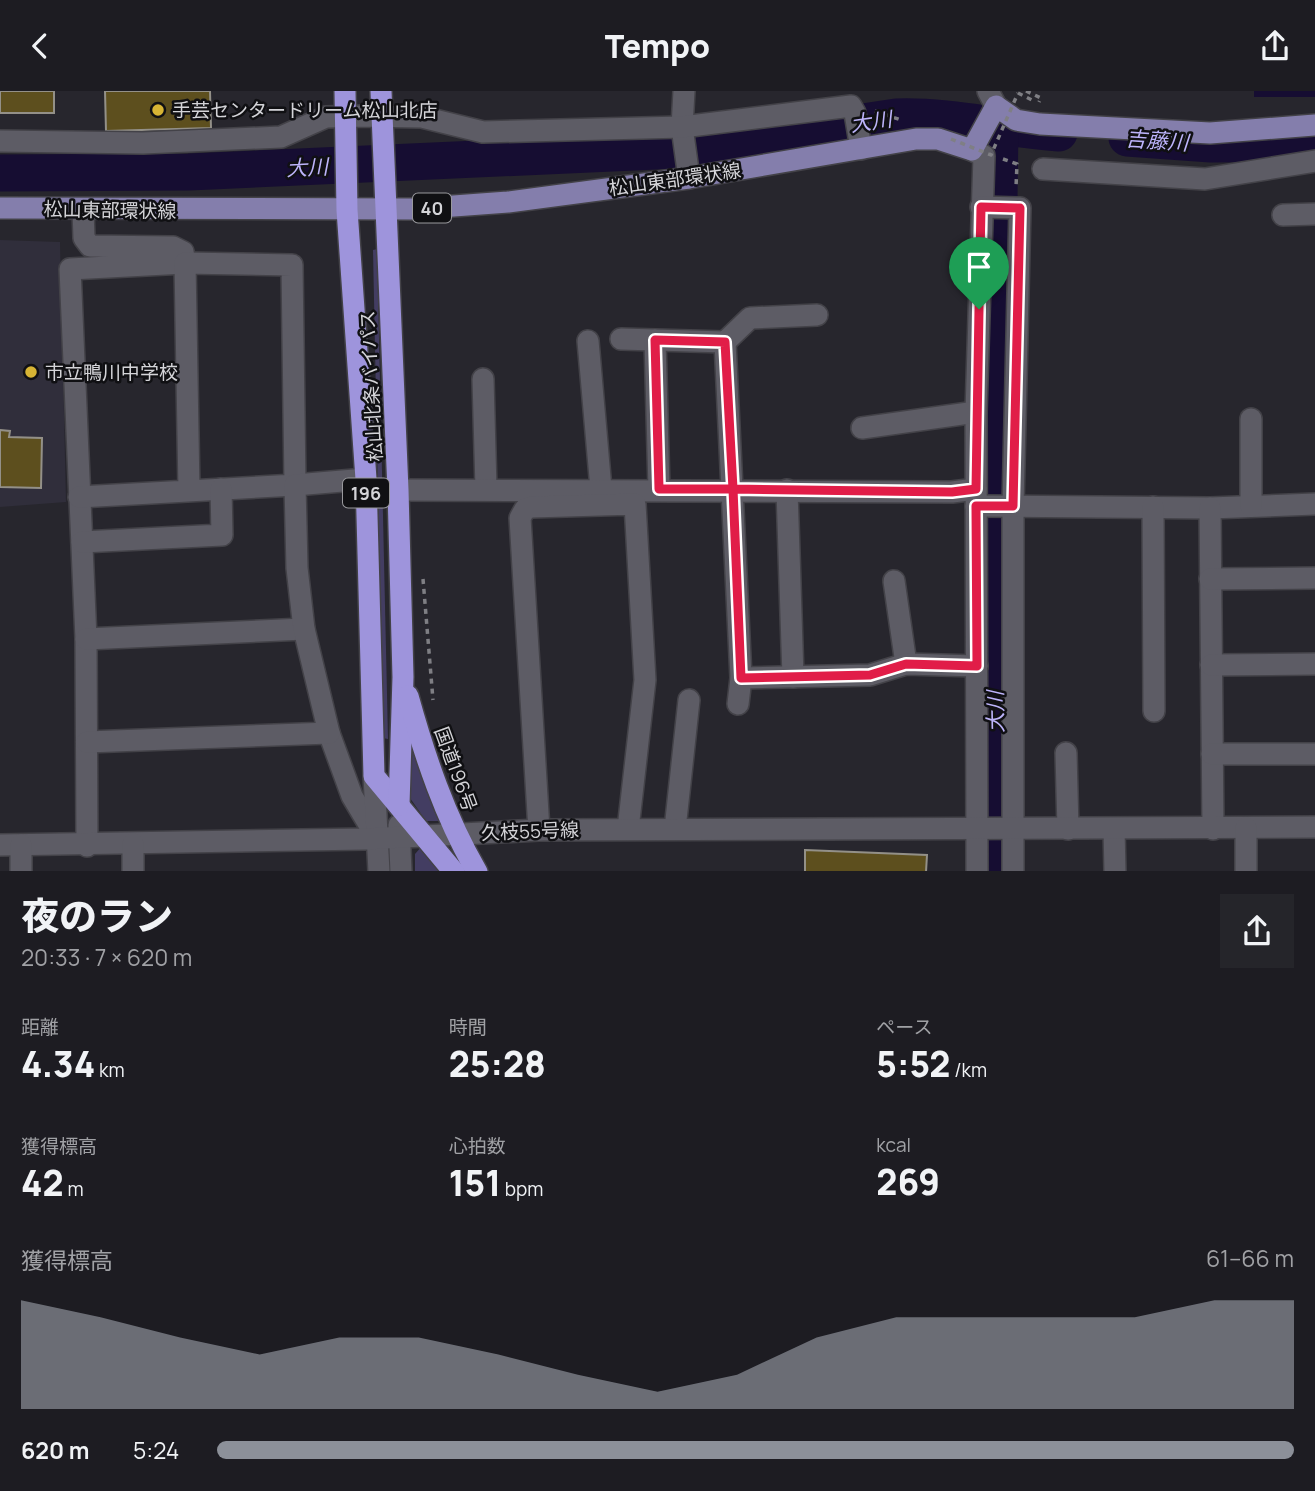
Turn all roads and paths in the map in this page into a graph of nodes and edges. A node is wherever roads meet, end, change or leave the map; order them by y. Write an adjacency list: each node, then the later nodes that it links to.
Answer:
1 (345, 91): 7 (highway, 松山北条バイパス / 196)
2 (381, 91): 6 (highway, 松山北条バイパス / 196)
3 (684, 91): 9 (street)
4 (1026, 91): 10 (path, bridge)
5 (991, 104): 8 (main road); 13 (main road)
6 (382, 115): 7 (street); 9 (street); 23 (highway, 松山北条バイパス / 196)
7 (345, 117): 11 (street); 22 (highway, 松山北条バイパス / 196)
8 (1315, 125)
9 (683, 130): 12 (street); 17 (street)
10 (951, 139)
11 (0, 141)
12 (860, 144): 13 (main road, 松山東部環状線 / 40); 17 (main road, 松山東部環状線 / 40)
13 (974, 146): 19 (street)
14 (1315, 161): 16 (street)
15 (1017, 164): 18 (path)
16 (1043, 169)
17 (688, 172): 23 (main road, 松山東部環状線 / 40)
18 (1018, 200): 19 (street); 49 (street)
19 (981, 207): 33 (street)
20 (0, 208): 21 (main road, 松山東部環状線 / 40)
21 (83, 210): 22 (main road, 松山東部環状線 / 40); 26 (street)
22 (347, 210): 23 (main road, 松山東部環状線 / 40); 36 (highway, 松山北条バイパス / 196)
23 (386, 211): 45 (highway, 松山北条バイパス / 196)
24 (1315, 214): 25 (street)
25 (1283, 215)
26 (185, 263): 37 (street); 44 (street); 46 (street)
27 (817, 315): 30 (street)
28 (621, 339): 29 (street)
29 (655, 340): 30 (street); 41 (street)
30 (725, 342): 42 (street)
31 (583, 355): 40 (street)
32 (482, 379): 39 (street)
33 (976, 412): 35 (street); 47 (street)
34 (1251, 419): 50 (street)
35 (862, 428)
36 (366, 479): 37 (street); 74 (highway, 松山北条バイパス / 196)
37 (295, 485): 38 (street); 57 (street)
38 (221, 489): 44 (street); 53 (street)
39 (486, 489): 40 (street); 45 (street)
40 (601, 489): 41 (street)
41 (659, 489): 42 (street)
42 (733, 489): 43 (street); 65 (street)
43 (787, 490): 47 (street); 64 (street)
44 (189, 491): 46 (street)
45 (398, 491): 63 (highway, 松山北条バイパス / 196)
46 (79, 497): 53 (street)
47 (979, 500): 49 (street); 62 (street)
48 (1315, 504): 50 (street)
49 (1010, 506): 51 (street); 81 (street)
50 (1251, 506): 52 (street)
51 (1153, 507): 52 (street); 68 (street)
52 (1210, 509): 55 (street)
53 (82, 542): 58 (street)
54 (1315, 578): 55 (street)
55 (1210, 579): 61 (street)
56 (894, 581): 59 (street)
57 (304, 629): 58 (street); 69 (street)
58 (86, 639): 70 (street)
59 (906, 664): 62 (street); 64 (street)
60 (1315, 664): 61 (street)
61 (1211, 665): 72 (street)
62 (977, 666): 77 (street)
63 (403, 677): 75 (highway, 松山北条バイパス / 196); 86 (highway, 国道196号 / 196)
64 (793, 677): 65 (street)
65 (741, 678): 67 (street)
66 (689, 700): 80 (street)
67 (738, 704)
68 (1154, 711)
69 (329, 733): 70 (street); 89 (street)
70 (87, 743): 92 (street)
71 (1066, 753): 82 (street)
72 (1212, 754): 73 (street); 84 (street)
73 (1315, 754)
74 (374, 776): 75 (highway); 89 (street)
75 (399, 805): 87 (highway); 88 (street)
76 (1315, 827): 78 (street, 久枝55号線)
77 (976, 828): 80 (street, 久枝55号線); 81 (street, 久枝55号線); 99 (street)
78 (1246, 828): 84 (street, 久枝55号線); 102 (street)
79 (628, 829): 80 (street, 久枝55号線); 85 (street, 久枝55号線); 85 (street)
80 (675, 829)
81 (1012, 829): 82 (street, 久枝55号線); 100 (street)
82 (1068, 829): 83 (street, 久枝55号線)
83 (1114, 829): 84 (street, 久枝55号線); 101 (street)
84 (1213, 829)
85 (539, 830): 86 (street, 久枝55号線)
86 (455, 834): 87 (street, 久枝55号線); 98 (highway, 国道196号 / 196)
87 (427, 836): 88 (street, 久枝55号線); 97 (highway)
88 (400, 837): 89 (street, 久枝55号線); 96 (street)
89 (377, 838): 90 (street, 久枝55号線); 95 (street)
90 (133, 844): 92 (street, 久枝55号線); 94 (street)
91 (11, 845): 92 (street, 久枝55号線); 93 (street)
92 (87, 846)
93 (21, 871)
94 (133, 871)
95 (379, 871)
96 (401, 871)
97 (454, 871)
98 (477, 871)
99 (977, 871)
100 (1013, 871)
101 (1115, 871)
102 (1246, 871)

